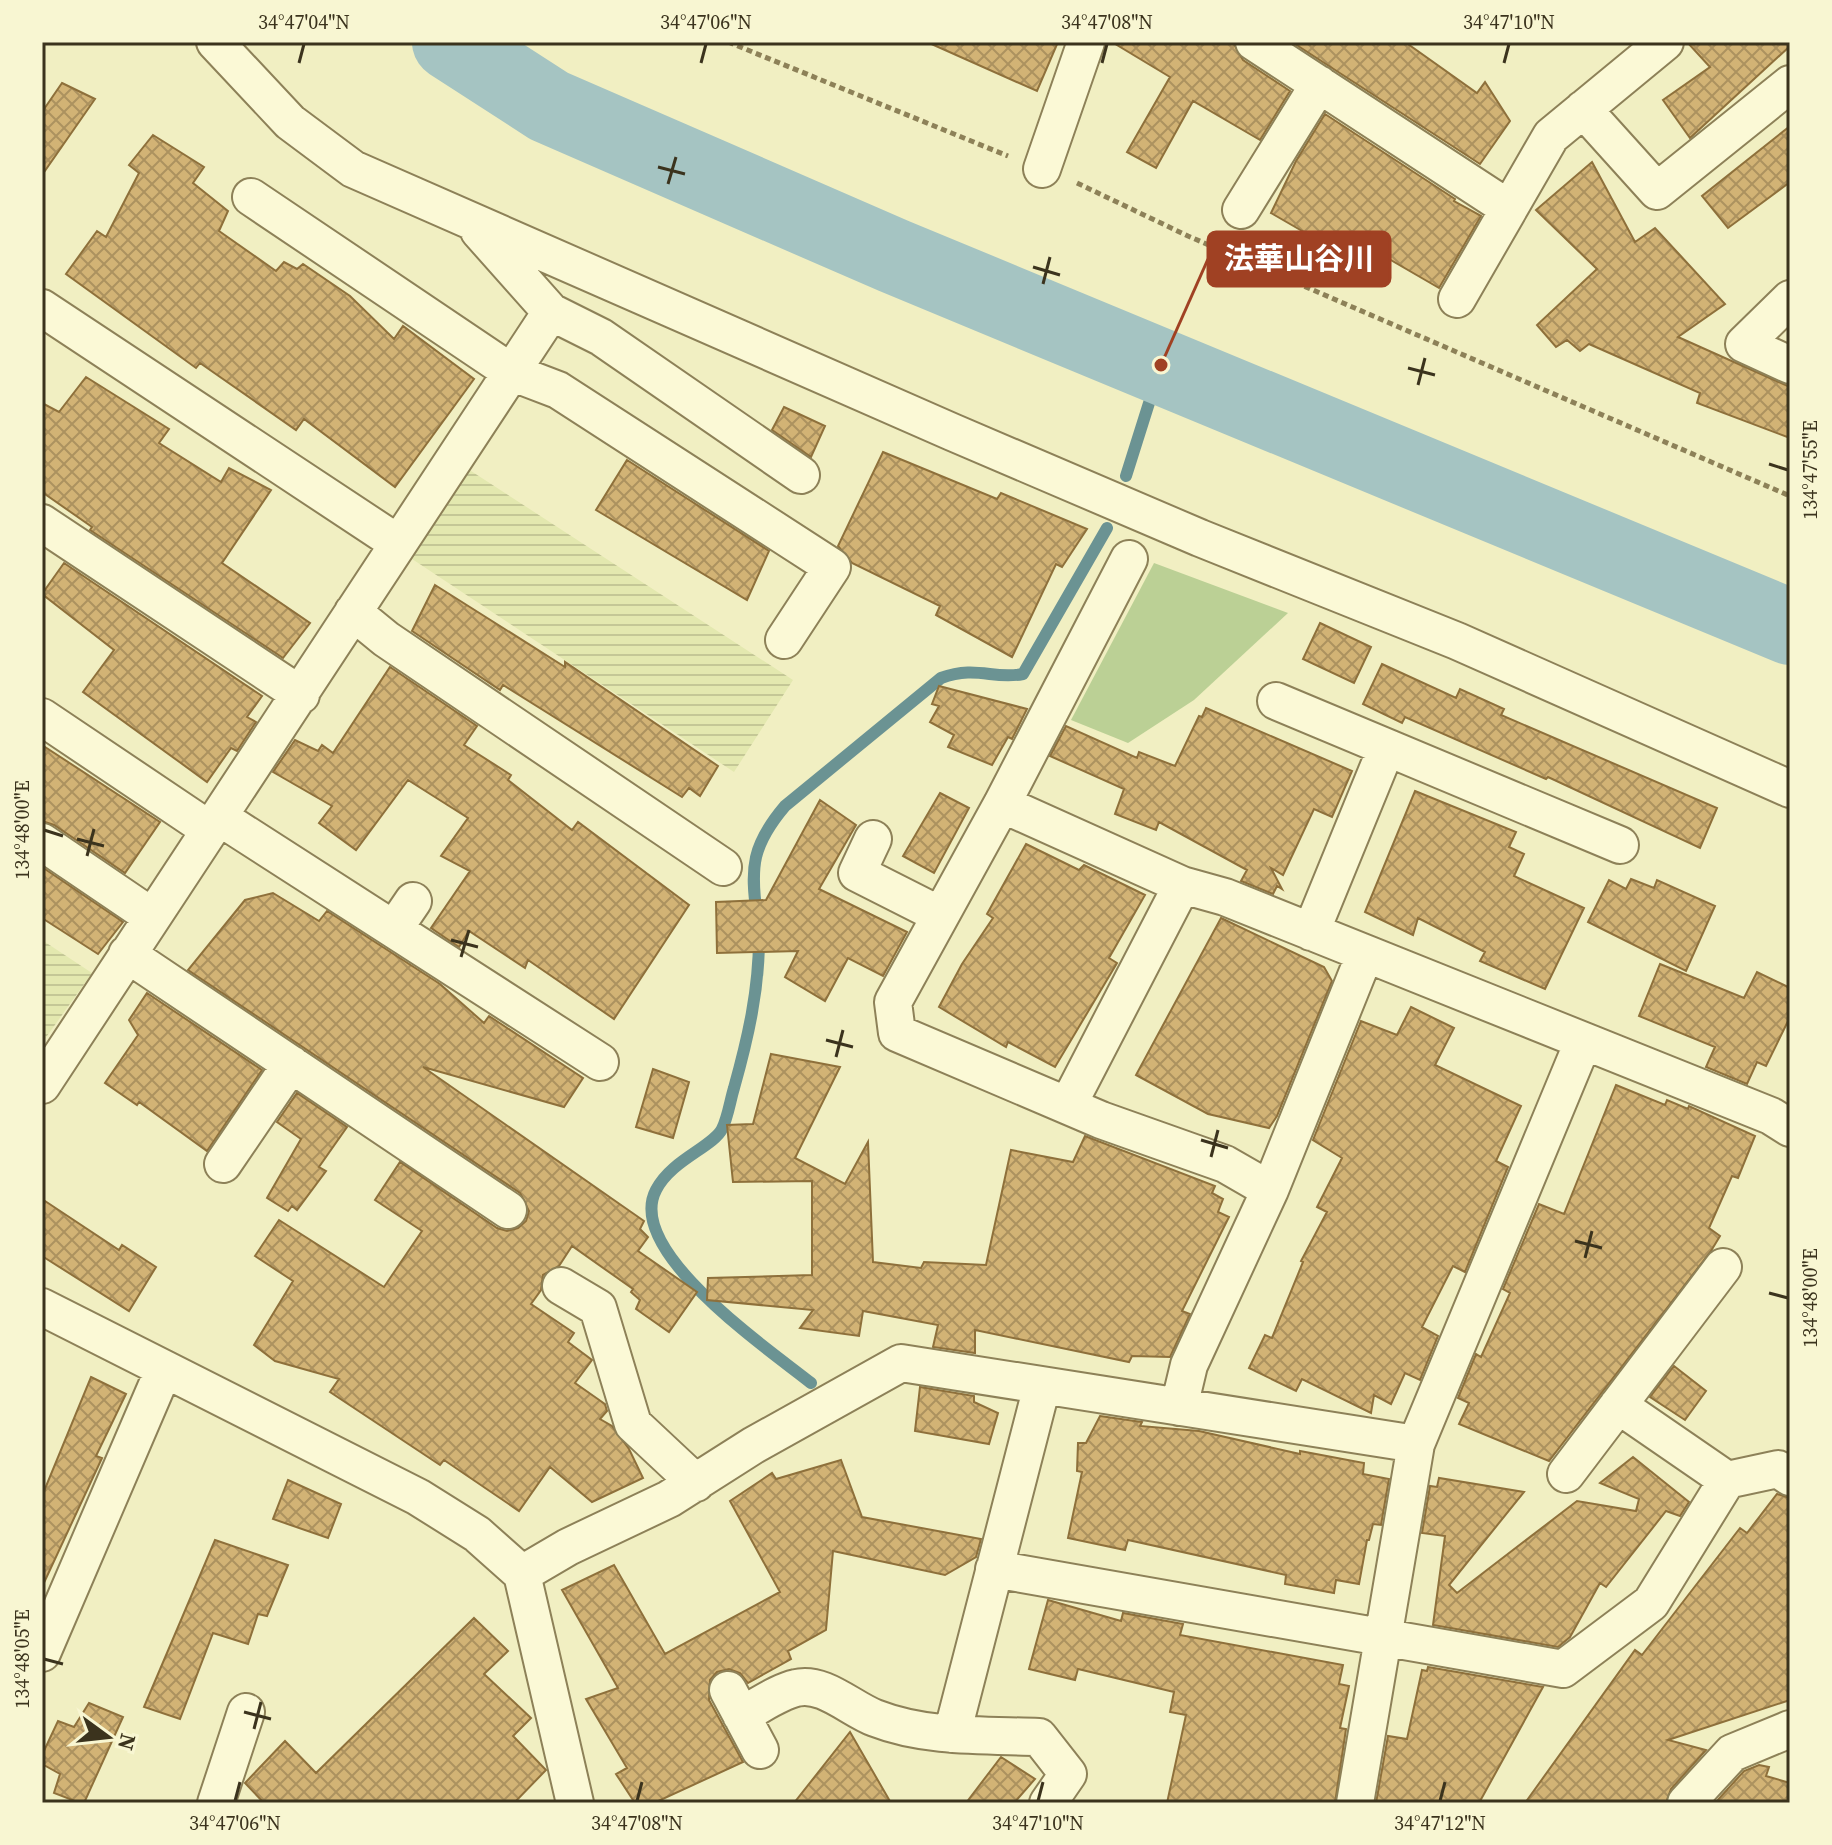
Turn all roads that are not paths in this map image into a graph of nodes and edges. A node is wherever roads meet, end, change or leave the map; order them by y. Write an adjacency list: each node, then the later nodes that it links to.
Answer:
1 (215, 42): 12 (street)
2 (1086, 42): 8 (street)
3 (1254, 42): 5 (street)
4 (1665, 42): 7 (street)
5 (1319, 84): 10 (street); 11 (street)
6 (1790, 84): 7 (street)
7 (1583, 109): 10 (street)
8 (1042, 169)
9 (251, 197): 18 (street)
10 (1508, 208): 13 (street)
11 (1241, 210)
12 (473, 224): 16 (street); 29 (street)
13 (1457, 299)
14 (1790, 299): 17 (street)
15 (42, 308): 21 (street)
16 (551, 312): 18 (street); 19 (street)
17 (1790, 365)
18 (511, 372): 21 (street); 24 (street)
19 (801, 475)
20 (42, 523): 25 (street)
21 (396, 542): 23 (street)
22 (1129, 559): 30 (street)
23 (353, 612): 25 (street); 35 (street)
24 (784, 640)
25 (301, 695): 31 (street)
26 (1276, 701): 28 (street)
27 (42, 717): 31 (street)
28 (1386, 749): 34 (street); 39 (street)
29 (1790, 789)
30 (1002, 804): 36 (street); 37 (street)
31 (215, 824): 38 (street); 43 (street)
32 (873, 839): 37 (street)
33 (42, 842): 38 (street)
34 (1620, 845)
35 (723, 867)
36 (1182, 885): 39 (street); 46 (street)
37 (940, 915): 46 (street)
38 (151, 916): 40 (street)
39 (1311, 932): 41 (street)
40 (127, 954): 44 (street); 45 (street)
41 (1365, 954): 42 (street); 49 (street)
42 (1583, 1042): 47 (street); 58 (street)
43 (600, 1062)
44 (291, 1064): 48 (street); 50 (street)
45 (42, 1085)
46 (1068, 1105): 49 (street)
47 (1790, 1128)
48 (223, 1164)
49 (1270, 1190): 57 (street)
50 (508, 1210)
51 (1723, 1267): 56 (street)
52 (561, 1286): 62 (street)
53 (42, 1307): 54 (street)
54 (164, 1369): 64 (street); 66 (street)
55 (1042, 1386): 57 (street); 62 (street); 63 (street)
56 (1618, 1405): 59 (street); 61 (street)
57 (1179, 1407): 58 (street)
58 (1416, 1444): 65 (street)
59 (1566, 1474)
60 (1790, 1477): 61 (street)
61 (1727, 1480): 65 (street)
62 (696, 1483): 64 (street)
63 (994, 1569): 65 (street); 69 (street)
64 (522, 1574): 72 (street)
65 (1383, 1638): 74 (street)
66 (42, 1653)
67 (246, 1712): 71 (street)
68 (1790, 1729): 75 (street)
69 (952, 1734): 70 (street); 73 (street)
70 (760, 1750)
71 (216, 1803)
72 (575, 1803)
73 (1048, 1803)
74 (1355, 1803)
75 (1686, 1803)

